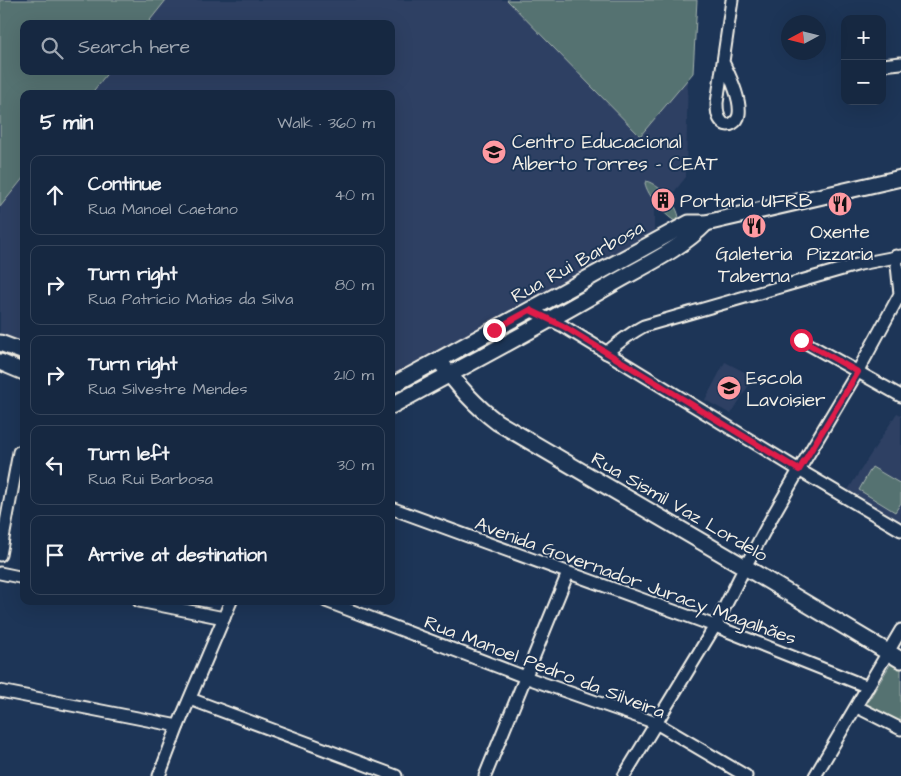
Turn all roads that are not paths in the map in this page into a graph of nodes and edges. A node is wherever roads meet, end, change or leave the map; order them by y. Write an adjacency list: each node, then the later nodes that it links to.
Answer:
1 (732, 0): 3 (street)
2 (901, 63): 4 (street)
3 (724, 64)
4 (886, 65)
5 (901, 178): 6 (street, Rua Rui Barbosa)
6 (706, 223): 9 (street, Rua Rui Barbosa); 10 (street, Rua Rui Barbosa)
7 (899, 256): 8 (street); 14 (street)
8 (900, 293): 18 (street)
9 (530, 310): 10 (street); 15 (street, Rua Rui Barbosa)
10 (550, 319): 14 (street); 19 (street, Rua Rui Barbosa)
11 (801, 340): 18 (street)
12 (0, 343): 13 (street)
13 (20, 350)
14 (606, 353): 24 (street)
15 (440, 360): 19 (street, Rua Sismil Vaz Lordelo); 20 (street, Rua Rui Barbosa)
16 (0, 362): 17 (street)
17 (20, 370)
18 (858, 372): 21 (street); 24 (street)
19 (449, 374): 22 (street, Rua Rui Barbosa); 28 (street, Rua Sismil Vaz Lordelo)
20 (395, 384)
21 (901, 396)
22 (395, 404)
23 (19, 452): 27 (street)
24 (799, 470): 26 (street); 28 (street)
25 (395, 509): 30 (street, Avenida Governador Juracy Magalhães)
26 (901, 530)
27 (0, 556)
28 (745, 567): 36 (street); 38 (street, Rua Sismil Vaz Lordelo)
29 (0, 573): 31 (street)
30 (568, 573): 36 (street, Avenida Governador Juracy Magalhães); 39 (street)
31 (20, 577)
32 (159, 605): 35 (street)
33 (229, 605): 35 (street)
34 (336, 605): 39 (street, Rua Manoel Pedro da Silveira)
35 (224, 618): 42 (street)
36 (715, 626): 40 (street, Avenida Governador Juracy Magalhães); 44 (street)
37 (901, 630): 38 (street)
38 (895, 656): 40 (street)
39 (525, 678): 44 (street, Rua Manoel Pedro da Silveira); 49 (street)
40 (868, 687): 43 (street)
41 (0, 691): 45 (street)
42 (190, 699): 45 (street); 48 (street)
43 (857, 707): 46 (street); 52 (street)
44 (656, 724): 50 (street); 51 (street, Rua Manoel Pedro da Silveira)
45 (178, 726): 47 (street)
46 (901, 729)
47 (158, 776)
48 (396, 776)
49 (484, 776)
50 (624, 776)
51 (746, 776)
52 (815, 776)

